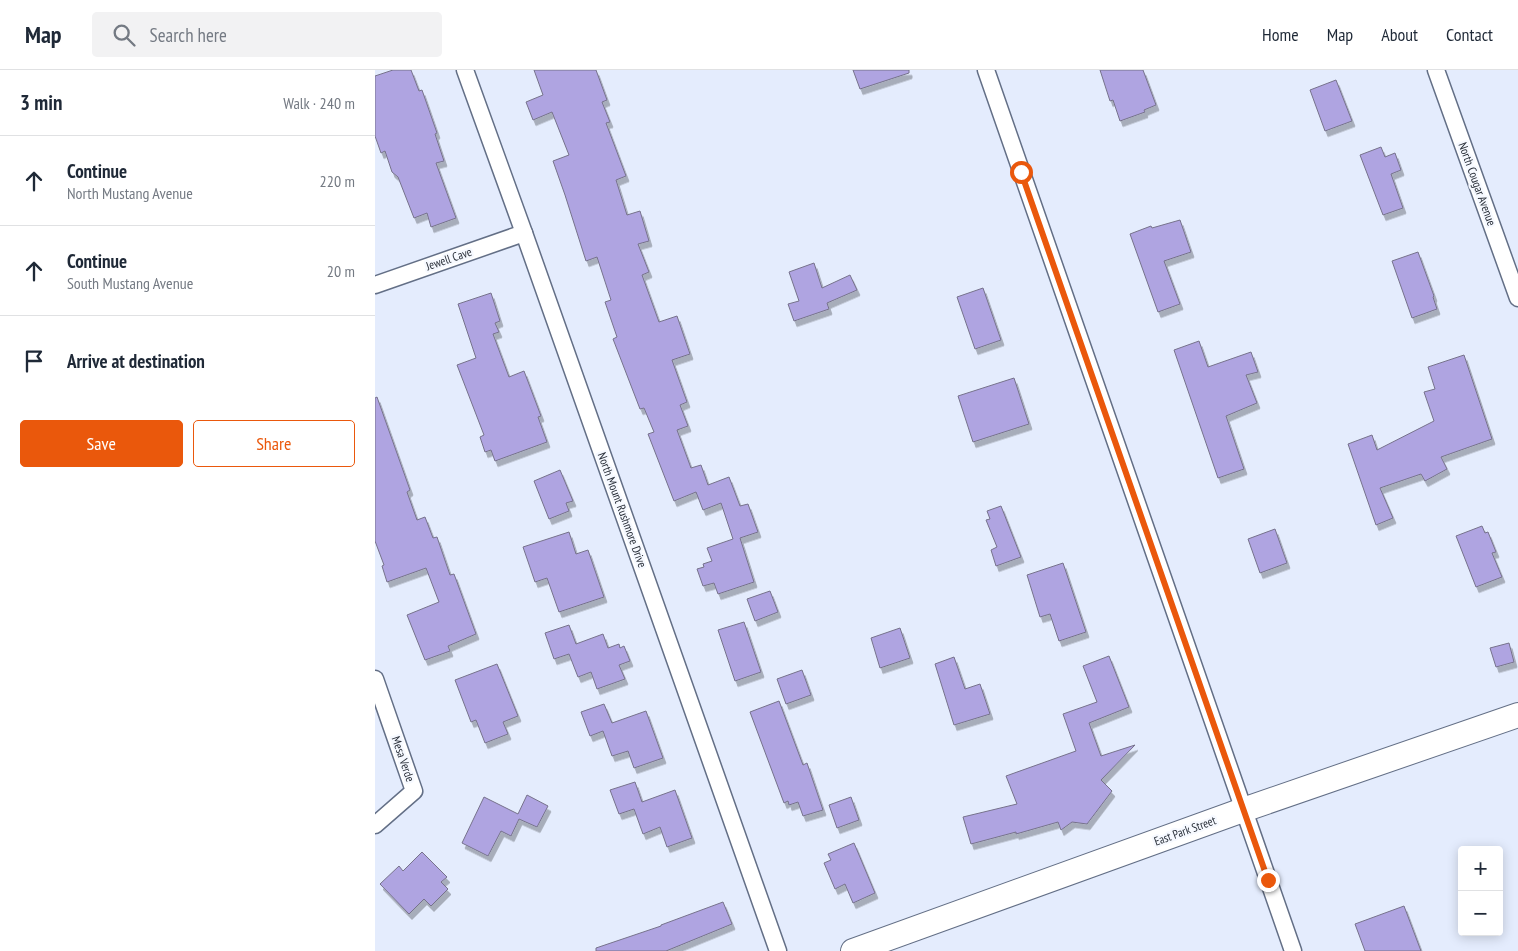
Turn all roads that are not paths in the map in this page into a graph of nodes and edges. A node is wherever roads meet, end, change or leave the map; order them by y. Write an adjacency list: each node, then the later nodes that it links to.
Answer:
1 (465, 70): 4 (street, North Mount Rushmore Drive)
2 (986, 70): 9 (street)
3 (1436, 70): 6 (street, North Cougar Avenue)
4 (524, 233): 5 (street, Jewell Cave); 11 (street, North Mount Rushmore Drive)
5 (375, 285)
6 (1518, 298)
7 (375, 679): 10 (street, Mesa Verde)
8 (1518, 715): 9 (street, East Park Street)
9 (1243, 810): 12 (street, East Park Street); 13 (street)
10 (375, 825)
11 (778, 951)
12 (853, 951)
13 (1293, 951)

